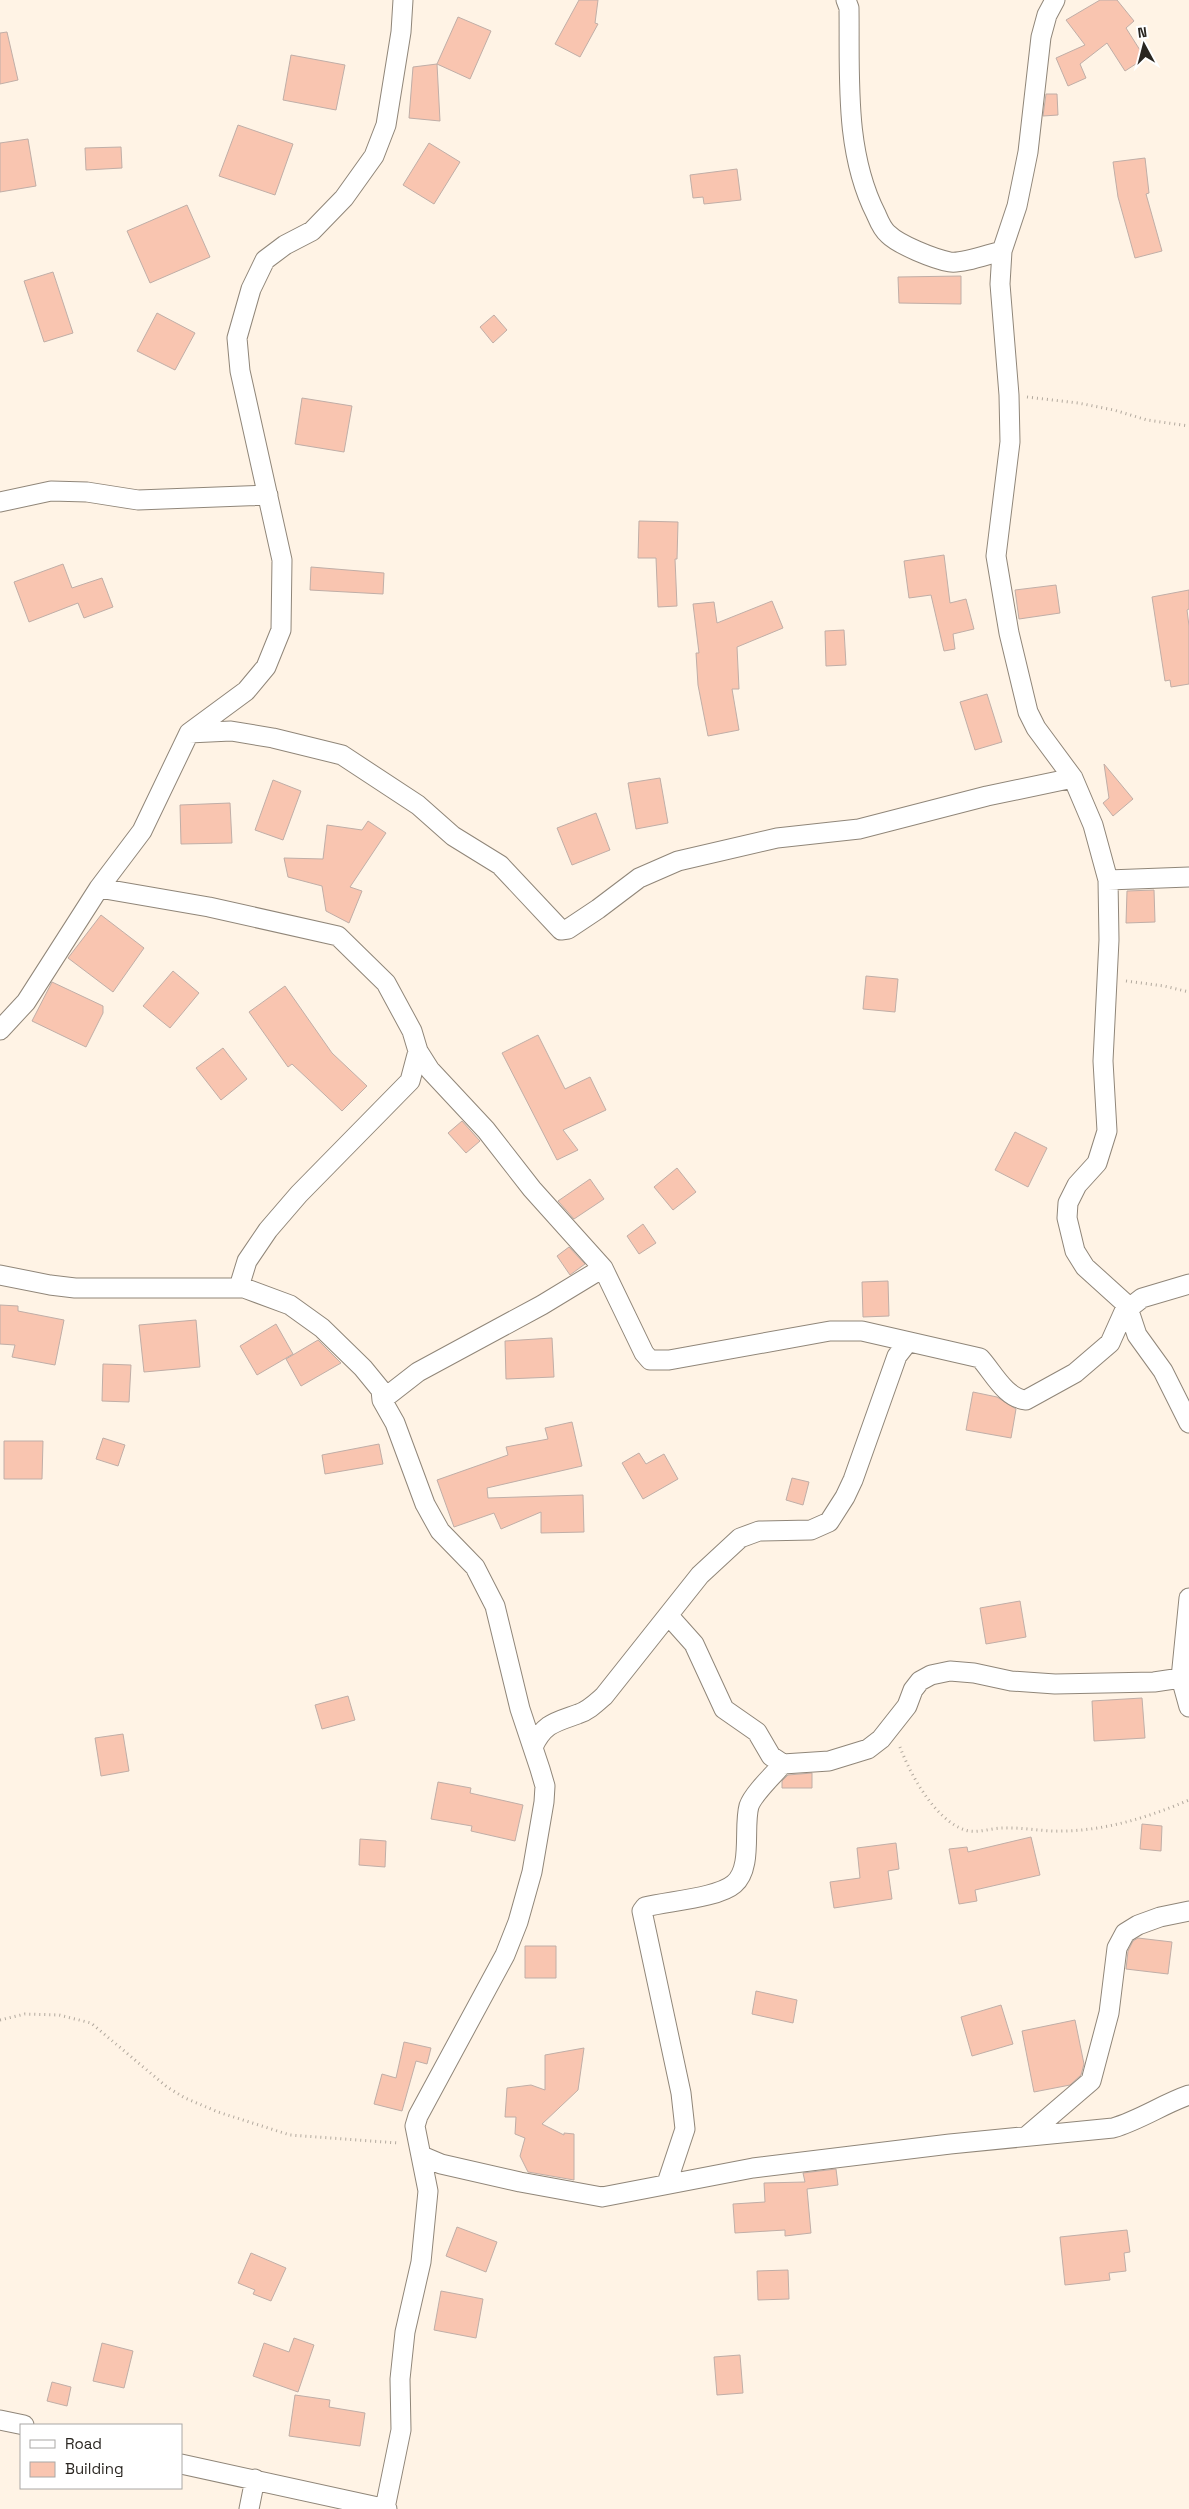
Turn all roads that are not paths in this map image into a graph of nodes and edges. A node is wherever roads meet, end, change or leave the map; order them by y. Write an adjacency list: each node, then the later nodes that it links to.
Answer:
1 (403, 0): 5 (street)
2 (846, 0): 4 (street)
3 (1054, 0): 4 (street)
4 (1002, 251): 8 (street)
5 (268, 495): 6 (street); 7 (street)
6 (0, 502)
7 (189, 733): 8 (street); 11 (street)
8 (1074, 778): 10 (street)
9 (1189, 877): 10 (street)
10 (1108, 880): 18 (street)
11 (99, 888): 12 (street); 13 (street)
12 (0, 1030)
13 (418, 1051): 14 (street); 17 (street)
14 (603, 1268): 19 (street); 20 (street)
15 (0, 1275): 17 (street)
16 (1189, 1284): 18 (street)
17 (239, 1287): 20 (street)
18 (1127, 1306): 19 (street); 21 (street)
19 (908, 1342): 23 (street)
20 (382, 1400): 26 (street)
21 (1189, 1423)
22 (1189, 1598): 24 (street)
23 (669, 1616): 26 (street); 27 (street)
24 (1181, 1678): 25 (street); 27 (street)
25 (1189, 1707)
26 (533, 1747): 31 (street)
27 (783, 1764): 32 (street)
28 (1189, 1911): 30 (street)
29 (1189, 2095): 30 (street)
30 (1028, 2135): 32 (street)
31 (421, 2151): 32 (street); 38 (street)
32 (667, 2183)
33 (0, 2420): 34 (street)
34 (20, 2424)
35 (182, 2464): 36 (street)
36 (255, 2479): 37 (street); 38 (street)
37 (248, 2509)
38 (386, 2509)

